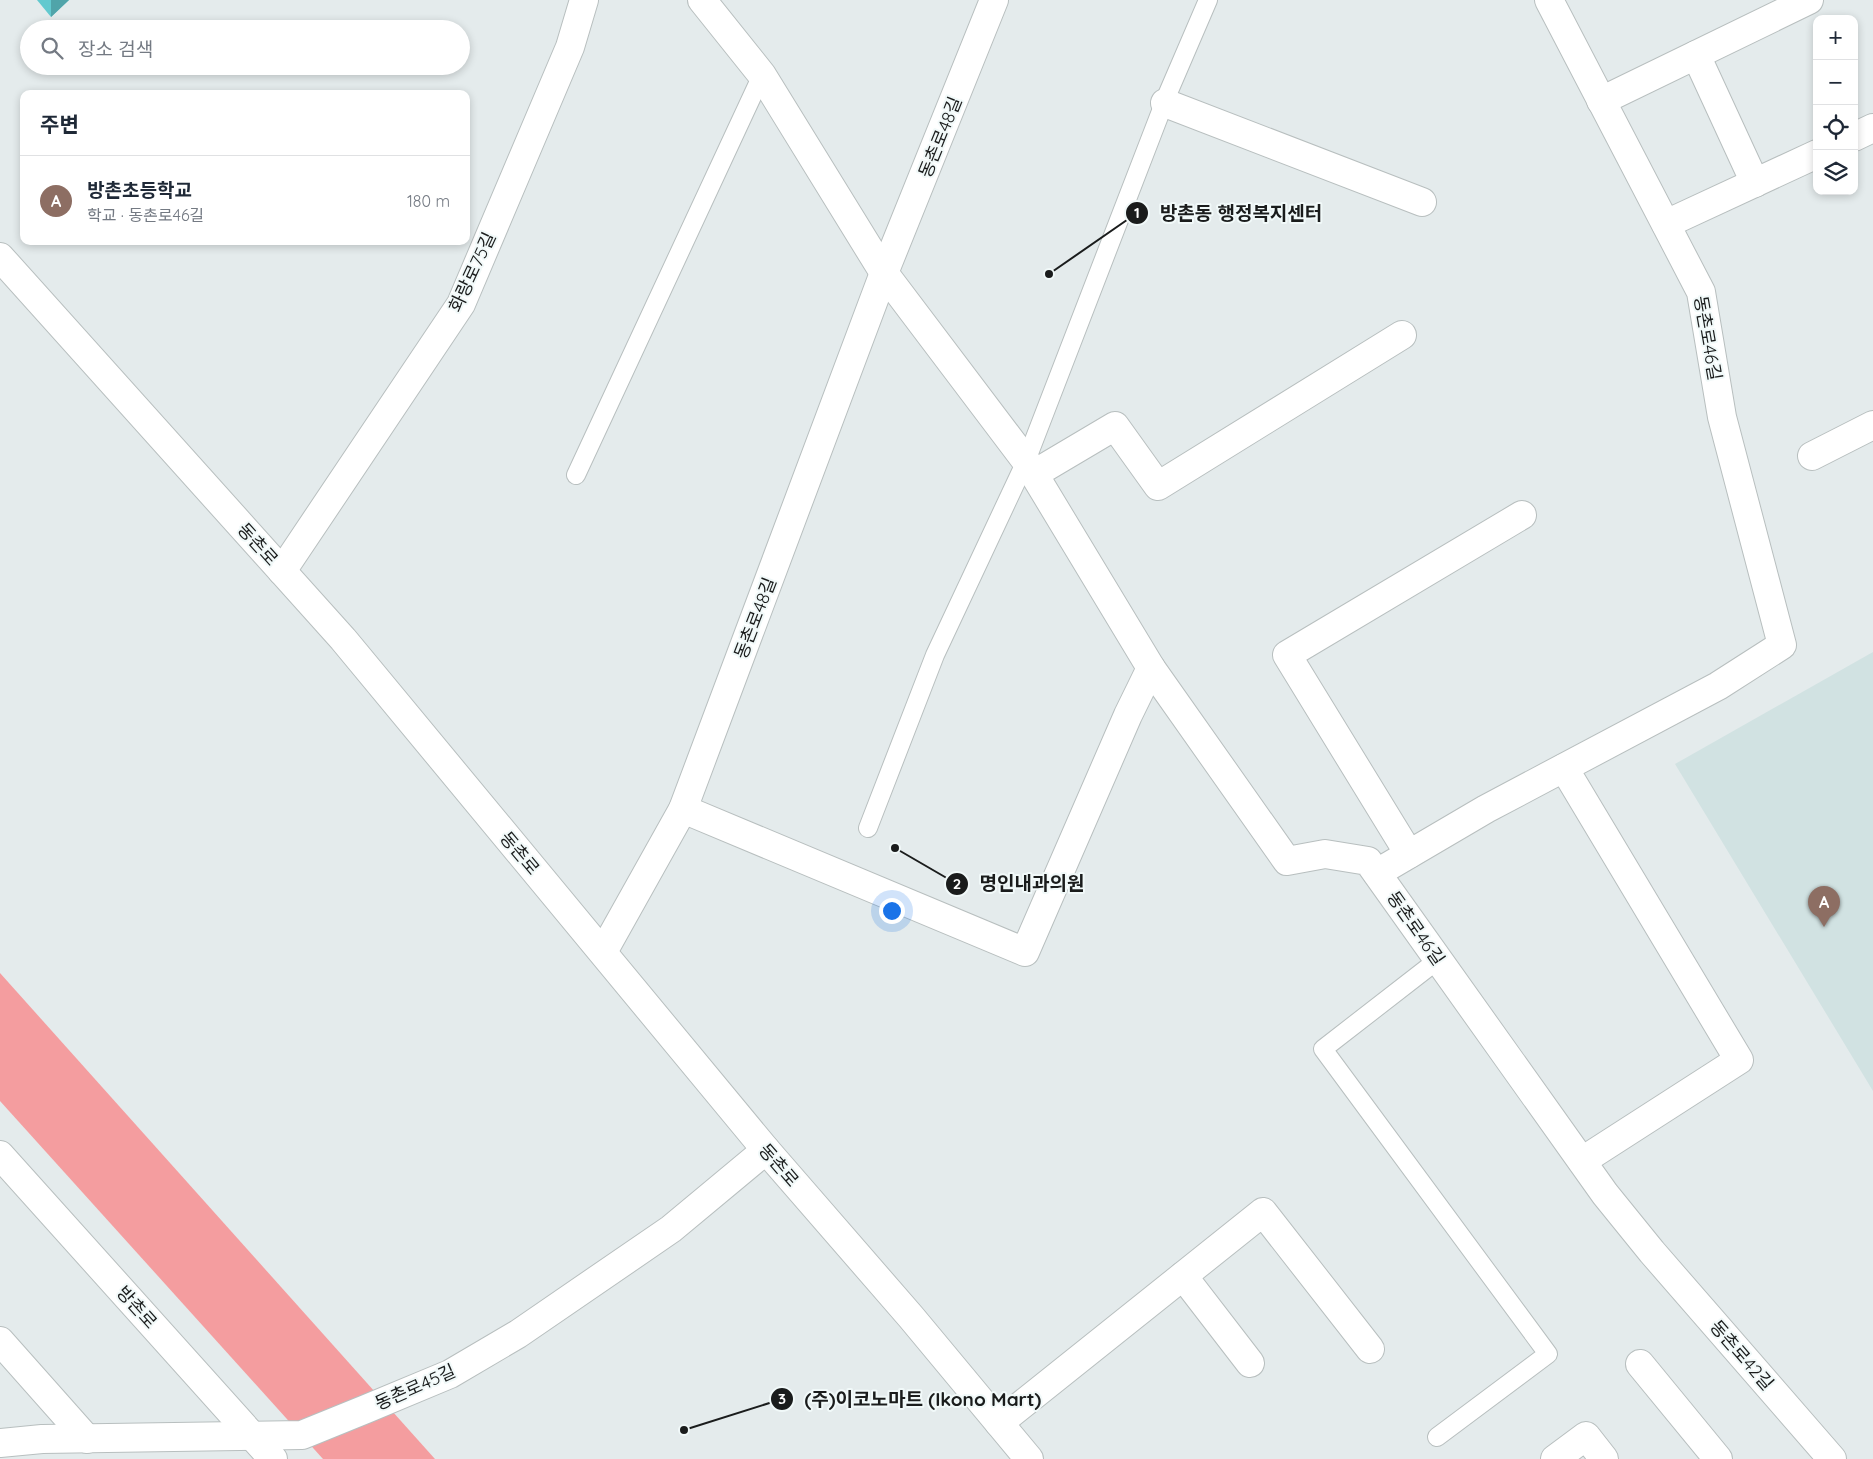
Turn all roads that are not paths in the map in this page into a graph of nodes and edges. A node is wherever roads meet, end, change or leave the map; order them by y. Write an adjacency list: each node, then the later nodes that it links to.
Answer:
1 (584, 0): 25 (street, 화랑로75길)
2 (702, 0): 8 (street)
3 (994, 0): 18 (street, 동촌로48길)
4 (1208, 0): 9 (lane)
5 (1549, 0): 10 (street, 동촌로46길)
6 (1809, 0): 7 (street)
7 (1696, 55): 10 (street); 14 (street)
8 (762, 75): 18 (street); 23 (lane)
9 (1166, 98): 15 (street); 22 (lane)
10 (1602, 101): 16 (street, 동촌로46길)
11 (1873, 128): 12 (street)
12 (1858, 135)
13 (1813, 156): 14 (street)
14 (1755, 183): 16 (street)
15 (1422, 202)
16 (1666, 224): 27 (street, 동촌로46길)
17 (0, 257): 25 (street, 동촌로)
18 (884, 273): 22 (street); 28 (street, 동촌로48길)
19 (1402, 335): 22 (street)
20 (1873, 425): 21 (street)
21 (1812, 456)
22 (1030, 468): 26 (street); 29 (lane)
23 (576, 475)
24 (1522, 515): 30 (street)
25 (282, 571): 32 (street, 동촌로)
26 (1151, 668): 28 (street); 31 (street, 동촌로46길)
27 (1564, 768): 30 (street); 36 (street)
28 (683, 809): 32 (street, 동촌로48길)
29 (868, 828)
30 (1409, 854): 31 (street)
31 (1377, 873): 33 (street, 동촌로46길)
32 (602, 952): 34 (street, 동촌로)
33 (1439, 959): 36 (street, 동촌로46길); 45 (lane)
34 (766, 1150): 43 (street, 동촌로); 44 (street, 동촌로45길)
35 (0, 1155): 44 (street, 방촌로)
36 (1582, 1161): 37 (street, 동촌로46길)
37 (1652, 1252): 53 (street, 동촌로42길)
38 (1183, 1276): 40 (street); 41 (street); 43 (street)
39 (0, 1340): 46 (street)
40 (1370, 1349)
41 (1250, 1363)
42 (1640, 1364): 52 (street)
43 (999, 1423): 49 (street, 동촌로)
44 (253, 1435): 46 (street, 동촌로45길); 48 (street, 방촌로)
45 (1437, 1437)
46 (87, 1438): 47 (street, 동촌로45길)
47 (0, 1443)
48 (273, 1459)
49 (1029, 1459)
50 (1555, 1459): 51 (street)
51 (1604, 1459)
52 (1718, 1459)
53 (1832, 1459)

